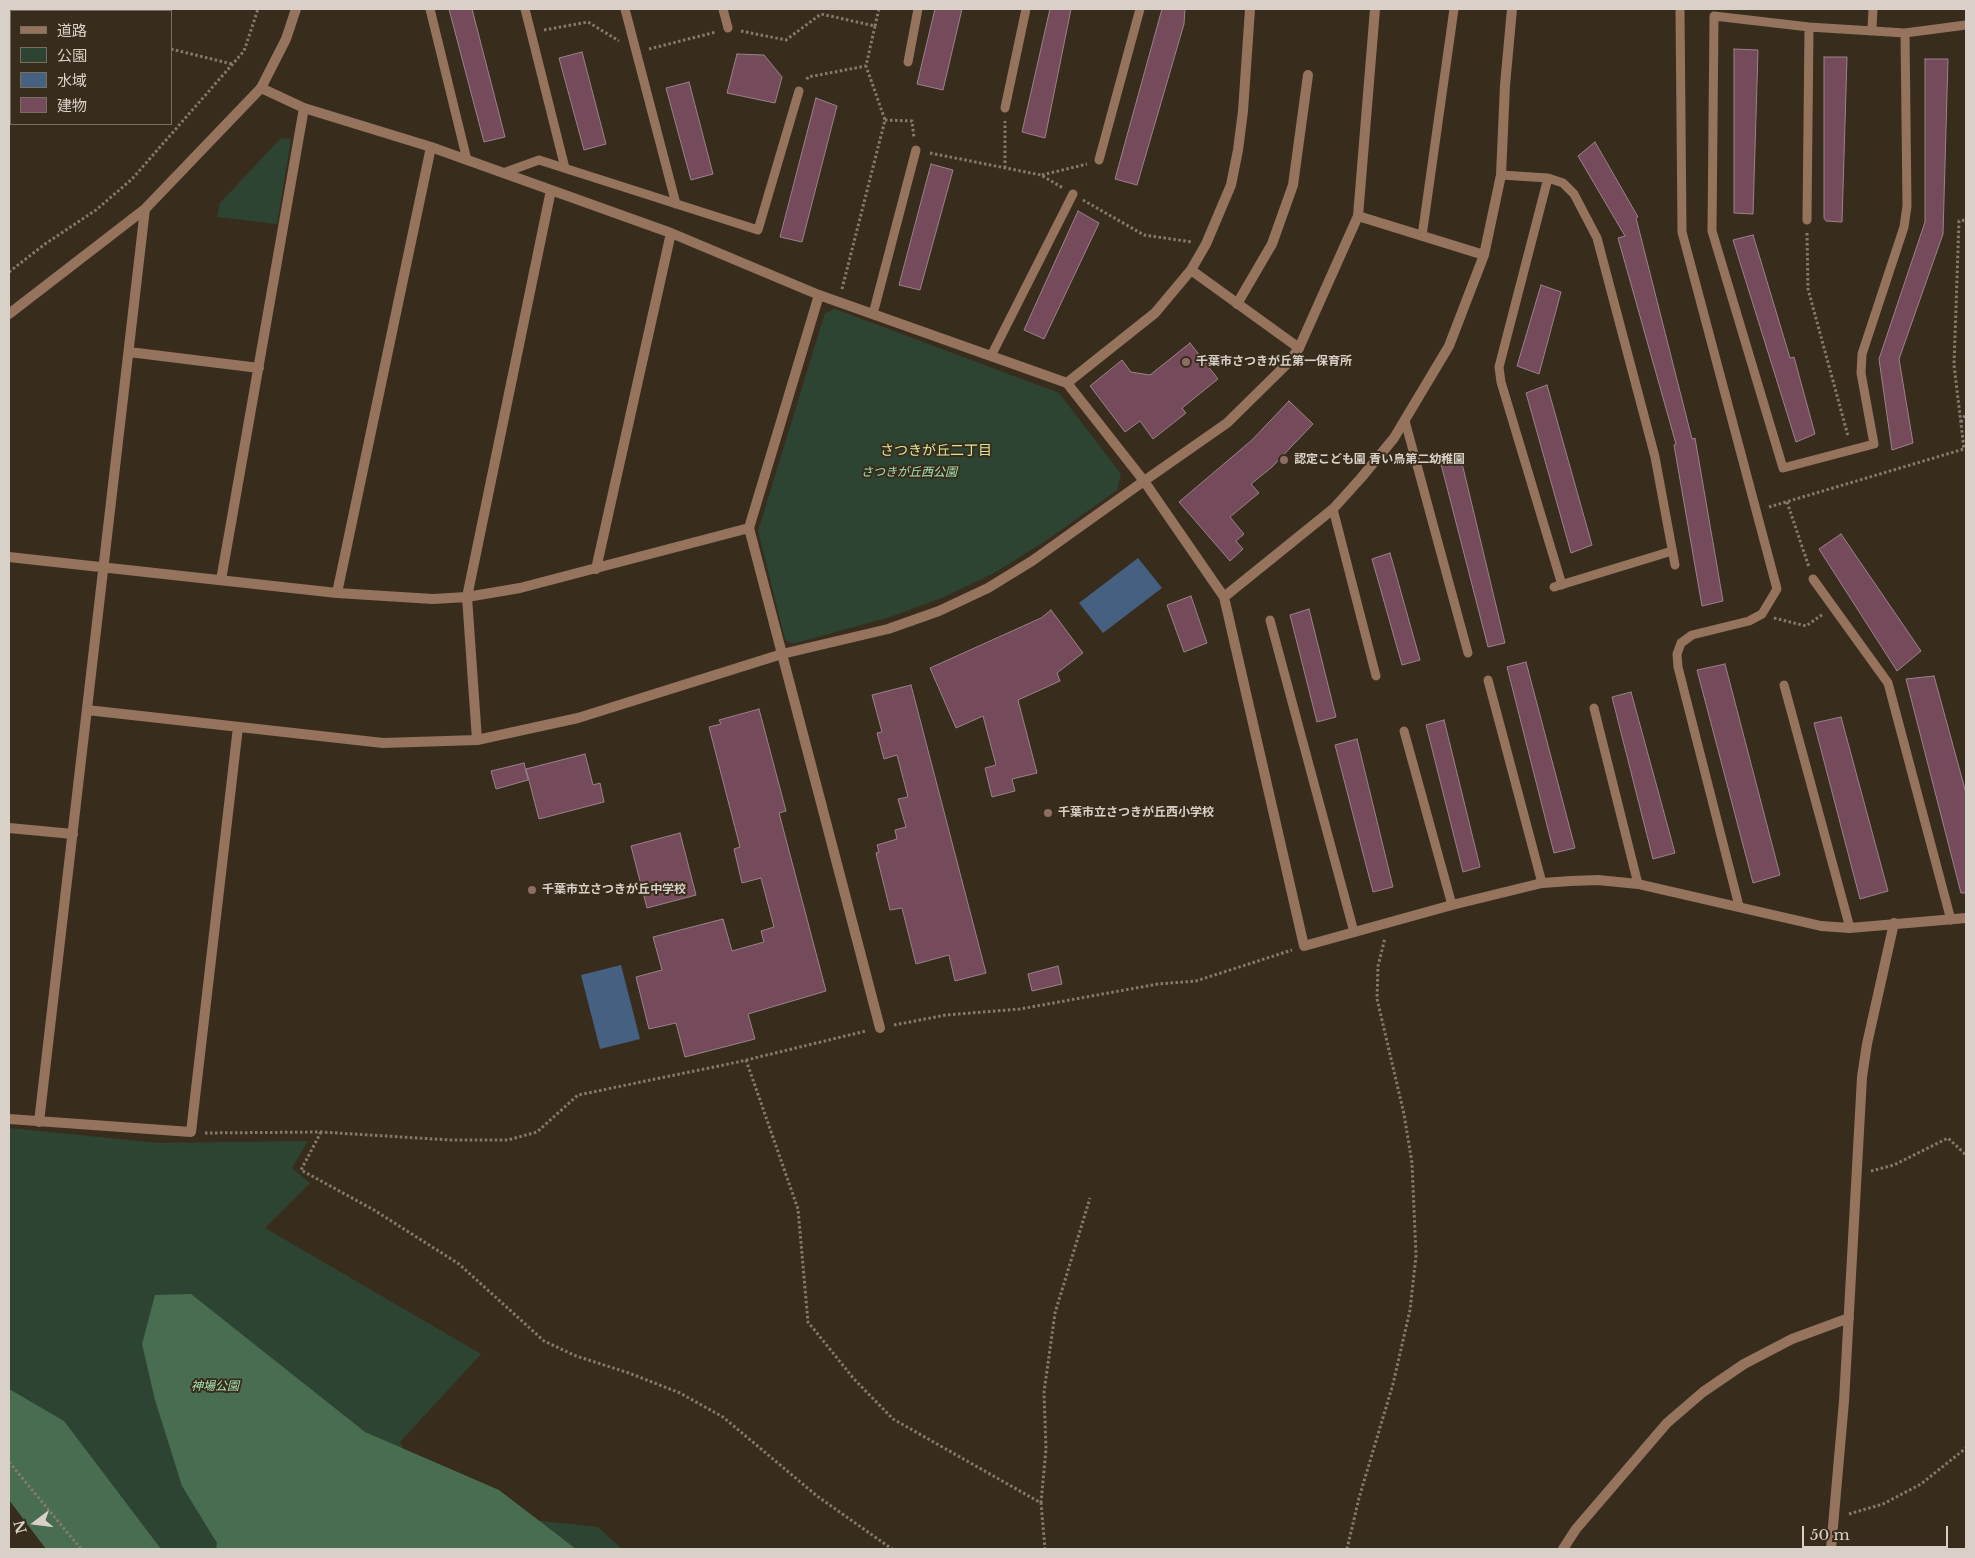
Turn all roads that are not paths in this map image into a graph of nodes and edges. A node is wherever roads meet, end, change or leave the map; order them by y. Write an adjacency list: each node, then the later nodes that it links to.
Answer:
1 (296, 9): 22 (street)
2 (430, 9): 28 (lane)
3 (525, 9): 30 (lane)
4 (625, 9): 36 (lane)
5 (723, 9): 17 (lane)
6 (918, 9): 20 (lane)
7 (1026, 9): 25 (lane)
8 (1140, 9): 29 (lane)
9 (1250, 9): 43 (street)
10 (1375, 9): 38 (street)
11 (1454, 9): 41 (lane)
12 (1512, 9): 32 (street)
13 (1680, 9): 83 (lane)
14 (1873, 9): 18 (lane)
15 (1966, 26): 19 (lane)
16 (1809, 27): 18 (lane); 19 (lane); 39 (lane)
17 (728, 28)
18 (1872, 29): 19 (lane)
19 (1905, 33)
20 (908, 62)
21 (1308, 75): 45 (street)
22 (260, 88): 24 (street); 37 (street)
23 (799, 91): 36 (lane)
24 (304, 108): 26 (street); 51 (street)
25 (1005, 108)
26 (431, 147): 28 (street); 64 (street)
27 (916, 150): 47 (lane)
28 (467, 160): 31 (street)
29 (1099, 160)
30 (565, 168): 31 (lane); 36 (lane)
31 (503, 173): 34 (street)
32 (1500, 176): 33 (lane); 42 (street)
33 (1548, 178): 57 (lane); 57 (lane)
34 (551, 190): 40 (street); 65 (street)
35 (1073, 194): 50 (lane)
36 (676, 204)
37 (145, 209): 46 (street); 49 (street)
38 (1358, 216): 41 (street); 48 (street)
39 (1806, 220)
40 (671, 233): 44 (street); 61 (street)
41 (1422, 236): 42 (street)
42 (1484, 255): 53 (street)
43 (1191, 270): 45 (street); 52 (street)
44 (819, 295): 47 (street); 56 (street)
45 (1237, 304): 48 (street)
46 (9, 314)
47 (873, 314): 50 (street)
48 (1299, 348): 54 (street)
49 (129, 352): 51 (street); 60 (street)
50 (991, 356): 52 (street)
51 (259, 368): 63 (street)
52 (1066, 383): 54 (street)
53 (1405, 421): 55 (street); 68 (lane)
54 (1144, 481): 66 (street); 69 (street)
55 (1333, 509): 66 (street); 70 (lane)
56 (749, 528): 61 (street); 69 (street)
57 (1672, 551): 59 (lane)
58 (9, 557): 60 (street)
59 (1674, 565)
60 (104, 568): 63 (street); 74 (street)
61 (596, 569): 65 (street)
62 (1813, 579): 85 (lane)
63 (221, 580): 64 (street)
64 (337, 593): 65 (street)
65 (467, 597): 77 (street)
66 (1224, 597): 88 (street)
67 (1270, 620): 88 (lane)
68 (1468, 653)
69 (782, 654): 77 (street); 89 (street)
70 (1376, 676)
71 (1488, 680): 80 (lane)
72 (1784, 685): 87 (lane)
73 (1594, 708): 81 (lane)
74 (87, 710): 75 (street); 79 (street)
75 (238, 727): 77 (street); 91 (street)
76 (1404, 731): 82 (lane)
77 (477, 740)
78 (9, 828): 79 (street)
79 (73, 834): 91 (street)
80 (1542, 883): 81 (street); 82 (street)
81 (1638, 884): 83 (street)
82 (1452, 905): 88 (street)
83 (1739, 906): 87 (street)
84 (1966, 918): 85 (street)
85 (1951, 920): 86 (street)
86 (1894, 923): 87 (street); 92 (street)
87 (1850, 928)
88 (1354, 932)
89 (880, 1028)
90 (9, 1119): 91 (street)
91 (39, 1122)
92 (1849, 1318): 93 (street); 94 (street)
93 (1563, 1549)
94 (1831, 1549)

